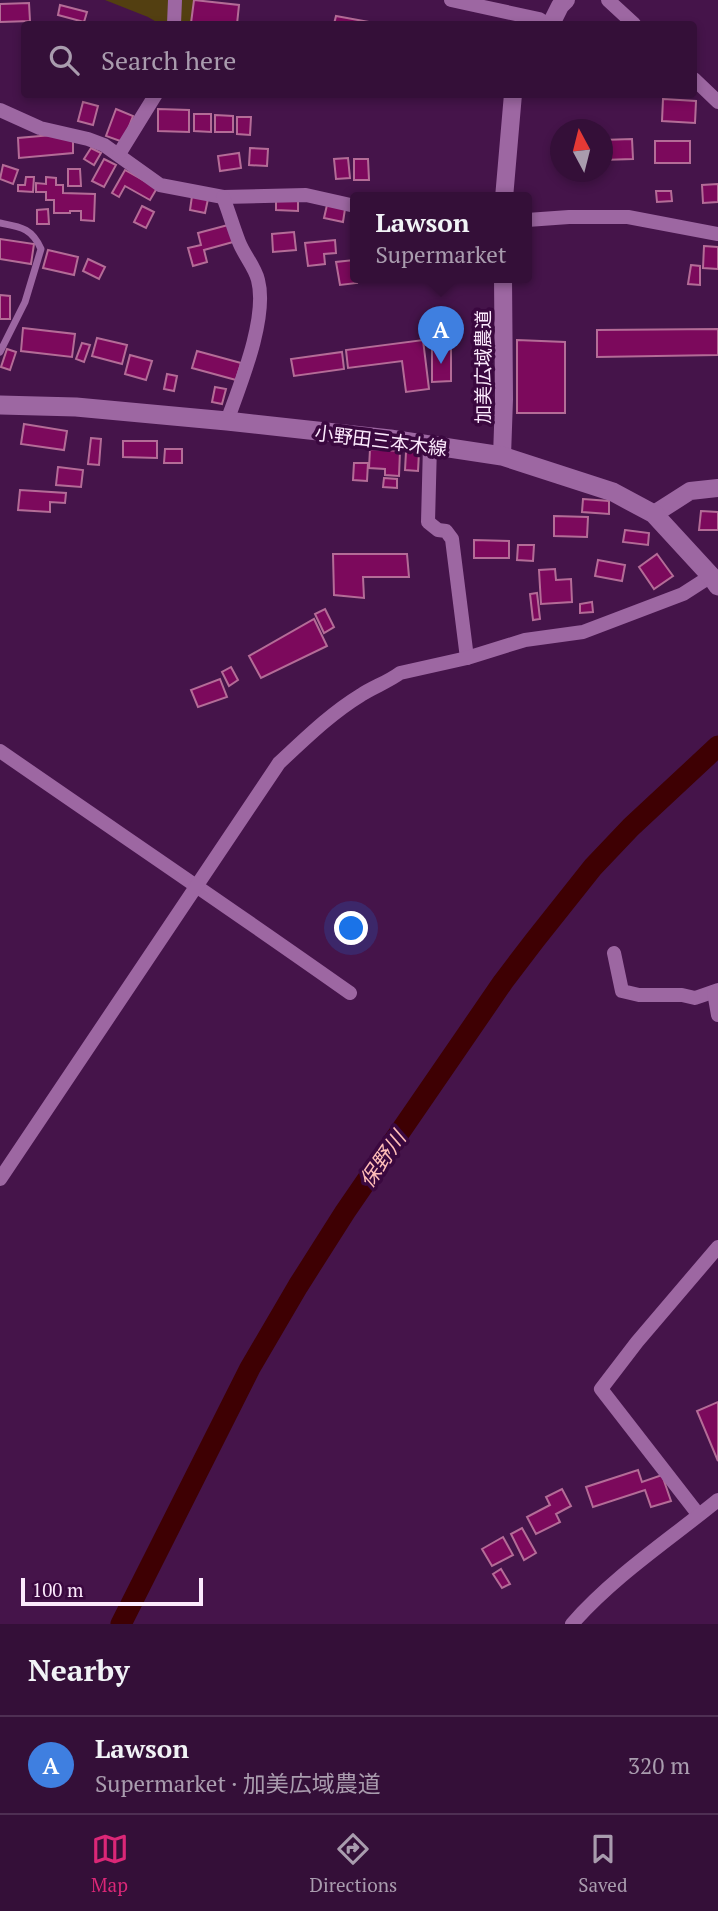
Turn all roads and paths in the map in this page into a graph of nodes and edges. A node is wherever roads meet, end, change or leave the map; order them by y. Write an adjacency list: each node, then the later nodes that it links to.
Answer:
1 (176, 0): 5 (street)
2 (451, 0): 6 (street)
3 (566, 0): 7 (street)
4 (608, 0): 8 (street)
5 (174, 21)
6 (543, 21)
7 (551, 21)
8 (631, 21)
9 (697, 82): 12 (street)
10 (154, 98): 14 (street)
11 (513, 98): 15 (street)
12 (718, 102)
13 (0, 110): 14 (street)
14 (119, 154): 16 (street)
15 (505, 192)
16 (223, 197): 17 (street); 24 (street)
17 (350, 205)
18 (532, 220): 20 (street)
19 (0, 223): 22 (lane)
20 (718, 234)
21 (503, 283): 26 (street, 加美広域農道)
22 (0, 352)
23 (0, 405): 24 (main road, 小野田三本木線)
24 (227, 421): 25 (main road, 小野田三本木線)
25 (430, 445): 26 (main road, 小野田三本木線); 30 (street)
26 (502, 456): 28 (main road, 小野田三本木線)
27 (718, 488): 28 (street)
28 (654, 514): 29 (main road, 小野田三本木線)
29 (715, 581): 30 (street)
30 (467, 658): 32 (street)
31 (0, 751): 32 (street)
32 (195, 887): 35 (street); 37 (street)
33 (614, 953): 34 (street)
34 (716, 991): 36 (street)
35 (350, 993)
36 (718, 1016)
37 (0, 1179)
38 (718, 1247): 40 (street)
39 (716, 1505): 40 (street)
40 (698, 1514): 41 (street)
41 (572, 1624)

